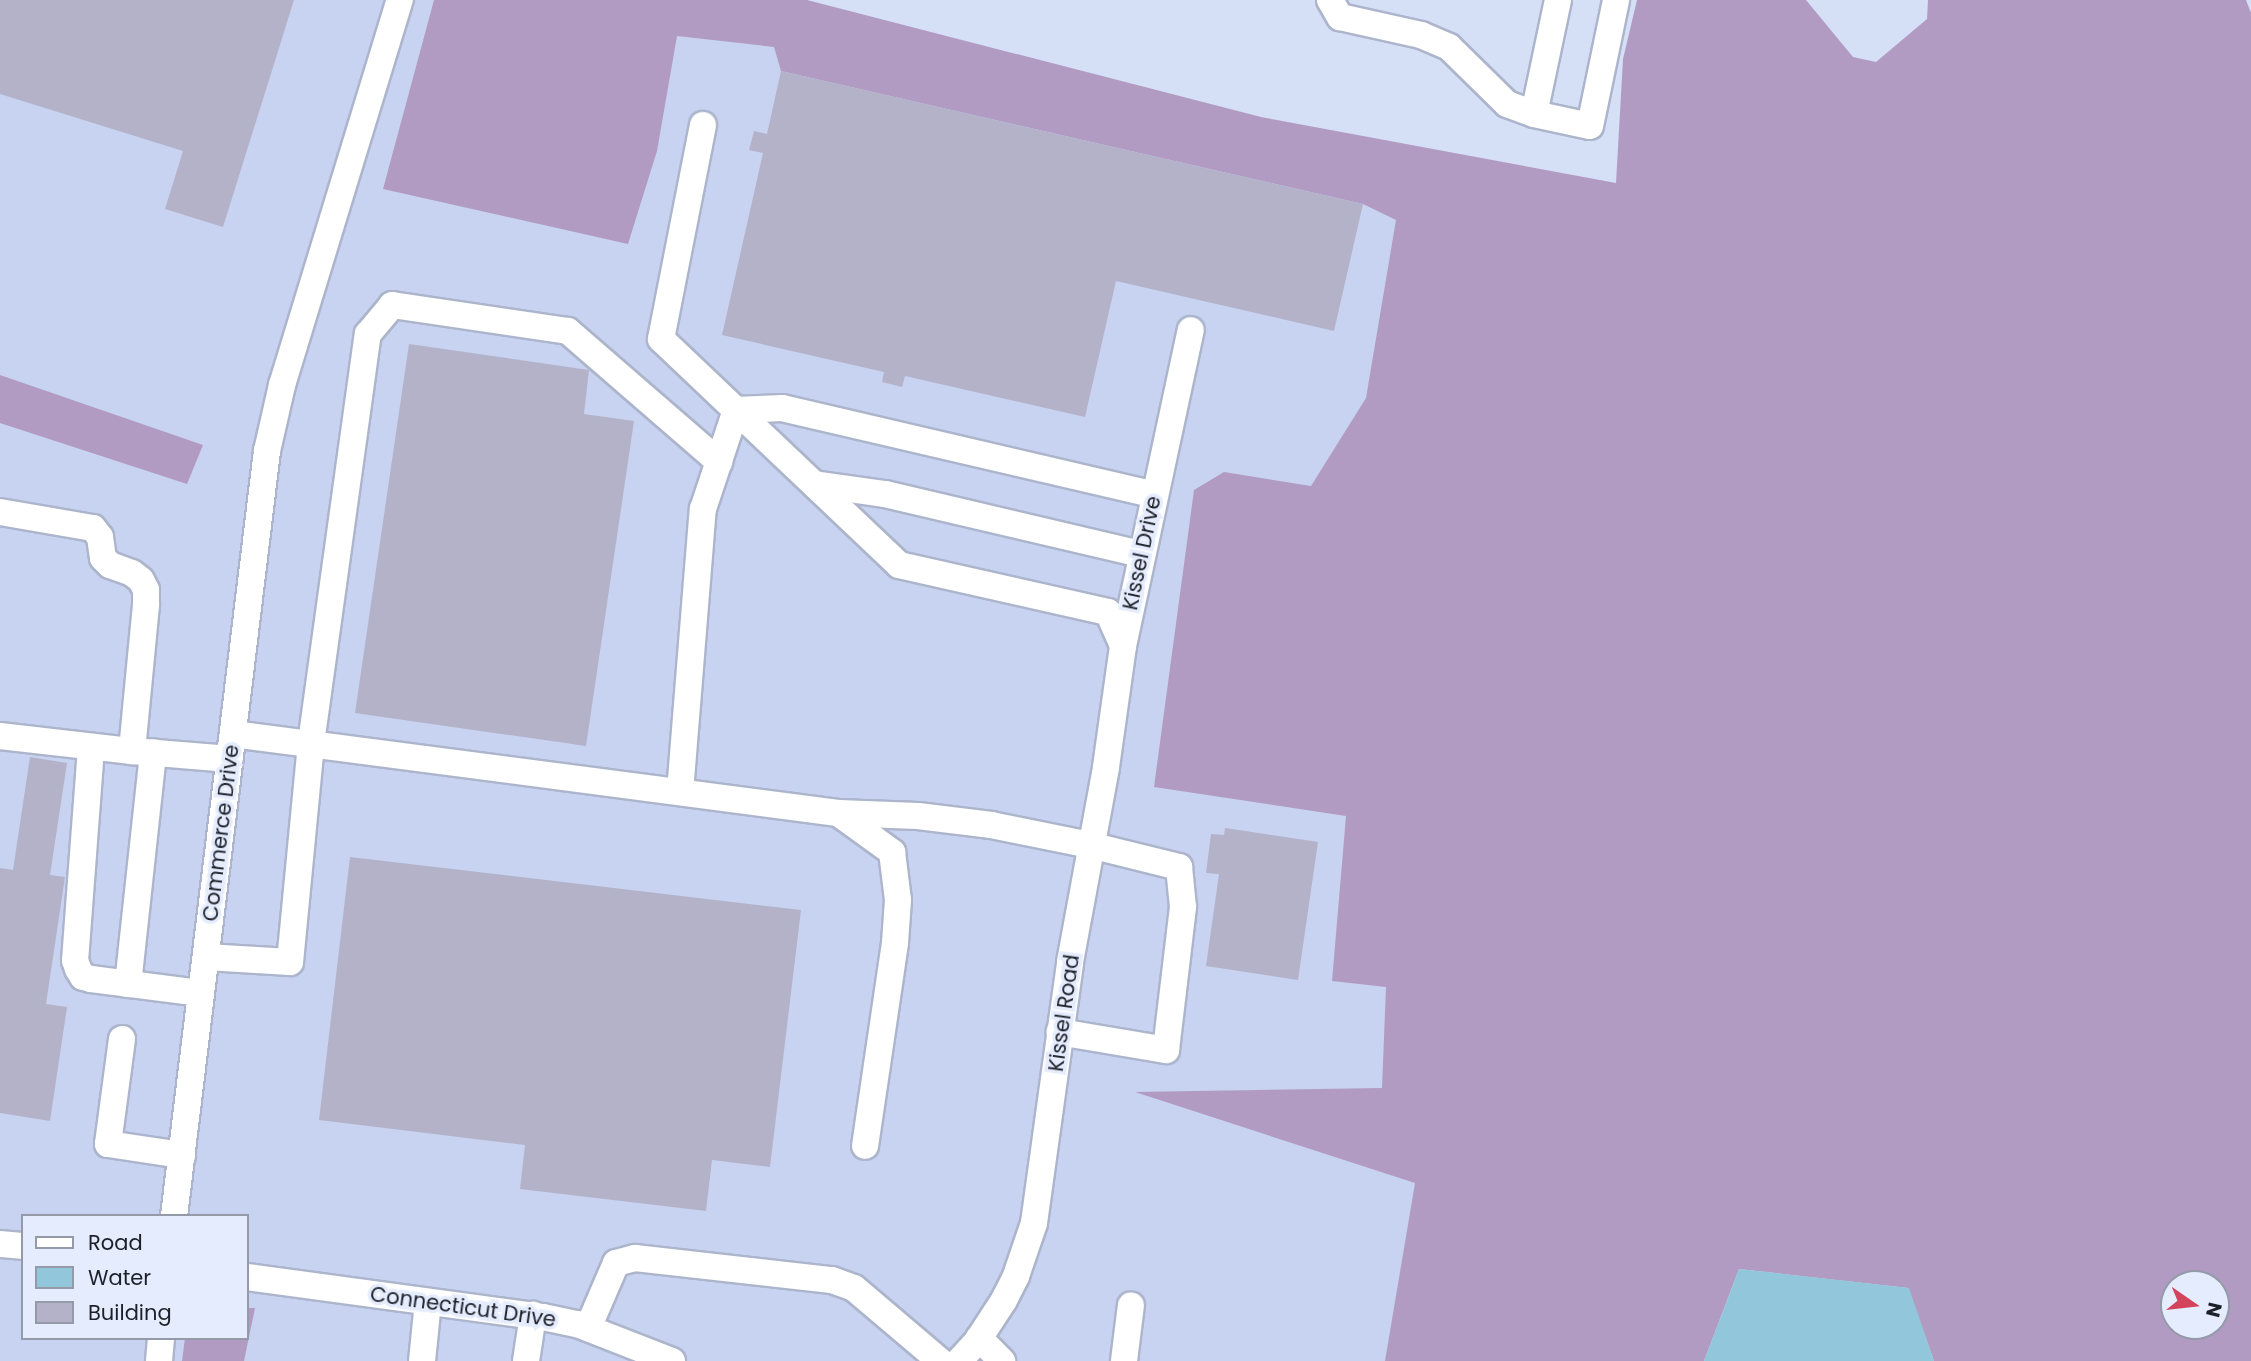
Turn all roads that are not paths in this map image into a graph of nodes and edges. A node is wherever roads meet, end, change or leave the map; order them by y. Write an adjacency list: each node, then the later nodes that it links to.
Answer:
1 (400, 0): 17 (street, Commerce Drive)
2 (1330, 0): 5 (street)
3 (1558, 0): 5 (street)
4 (1616, 0): 5 (street)
5 (1534, 114)
6 (703, 125): 8 (street)
7 (1191, 330): 11 (street, Kissel Drive)
8 (736, 410): 9 (street); 10 (street); 11 (street)
9 (719, 462): 16 (street); 20 (street)
10 (814, 484): 13 (street); 14 (street)
11 (1155, 495): 13 (street, Kissel Drive)
12 (0, 512): 19 (street)
13 (1141, 554): 14 (street, Kissel Drive)
14 (1123, 646): 22 (street, Kissel Road)
15 (0, 736): 18 (street)
16 (311, 743): 17 (street); 20 (street); 23 (street)
17 (231, 746): 19 (street); 23 (street, Commerce Drive)
18 (91, 747): 19 (street); 24 (street)
19 (142, 751): 24 (street)
20 (680, 792): 21 (street)
21 (838, 813): 22 (street); 28 (street)
22 (1090, 845): 26 (street, Kissel Road); 26 (street)
23 (206, 957): 25 (street, Commerce Drive)
24 (128, 984): 25 (street)
25 (201, 993): 29 (street, Commerce Drive)
26 (1060, 1032): 38 (street, Kissel Road)
27 (122, 1039): 29 (street)
28 (865, 1146)
29 (182, 1155): 30 (street, Commerce Drive)
30 (174, 1214)
31 (0, 1244): 32 (street)
32 (21, 1246)
33 (248, 1277): 34 (street, Connecticut Drive)
34 (428, 1302): 36 (street, Connecticut Drive); 41 (street)
35 (1131, 1305): 47 (street)
36 (533, 1315): 37 (street, Connecticut Drive); 42 (street)
37 (588, 1328): 43 (street, Connecticut Drive); 44 (street)
38 (979, 1338): 45 (street, Kissel Road); 46 (street)
39 (161, 1340): 40 (street)
40 (159, 1361)
41 (422, 1361)
42 (526, 1361)
43 (672, 1361)
44 (940, 1361)
45 (959, 1361)
46 (1002, 1361)
47 (1124, 1361)

